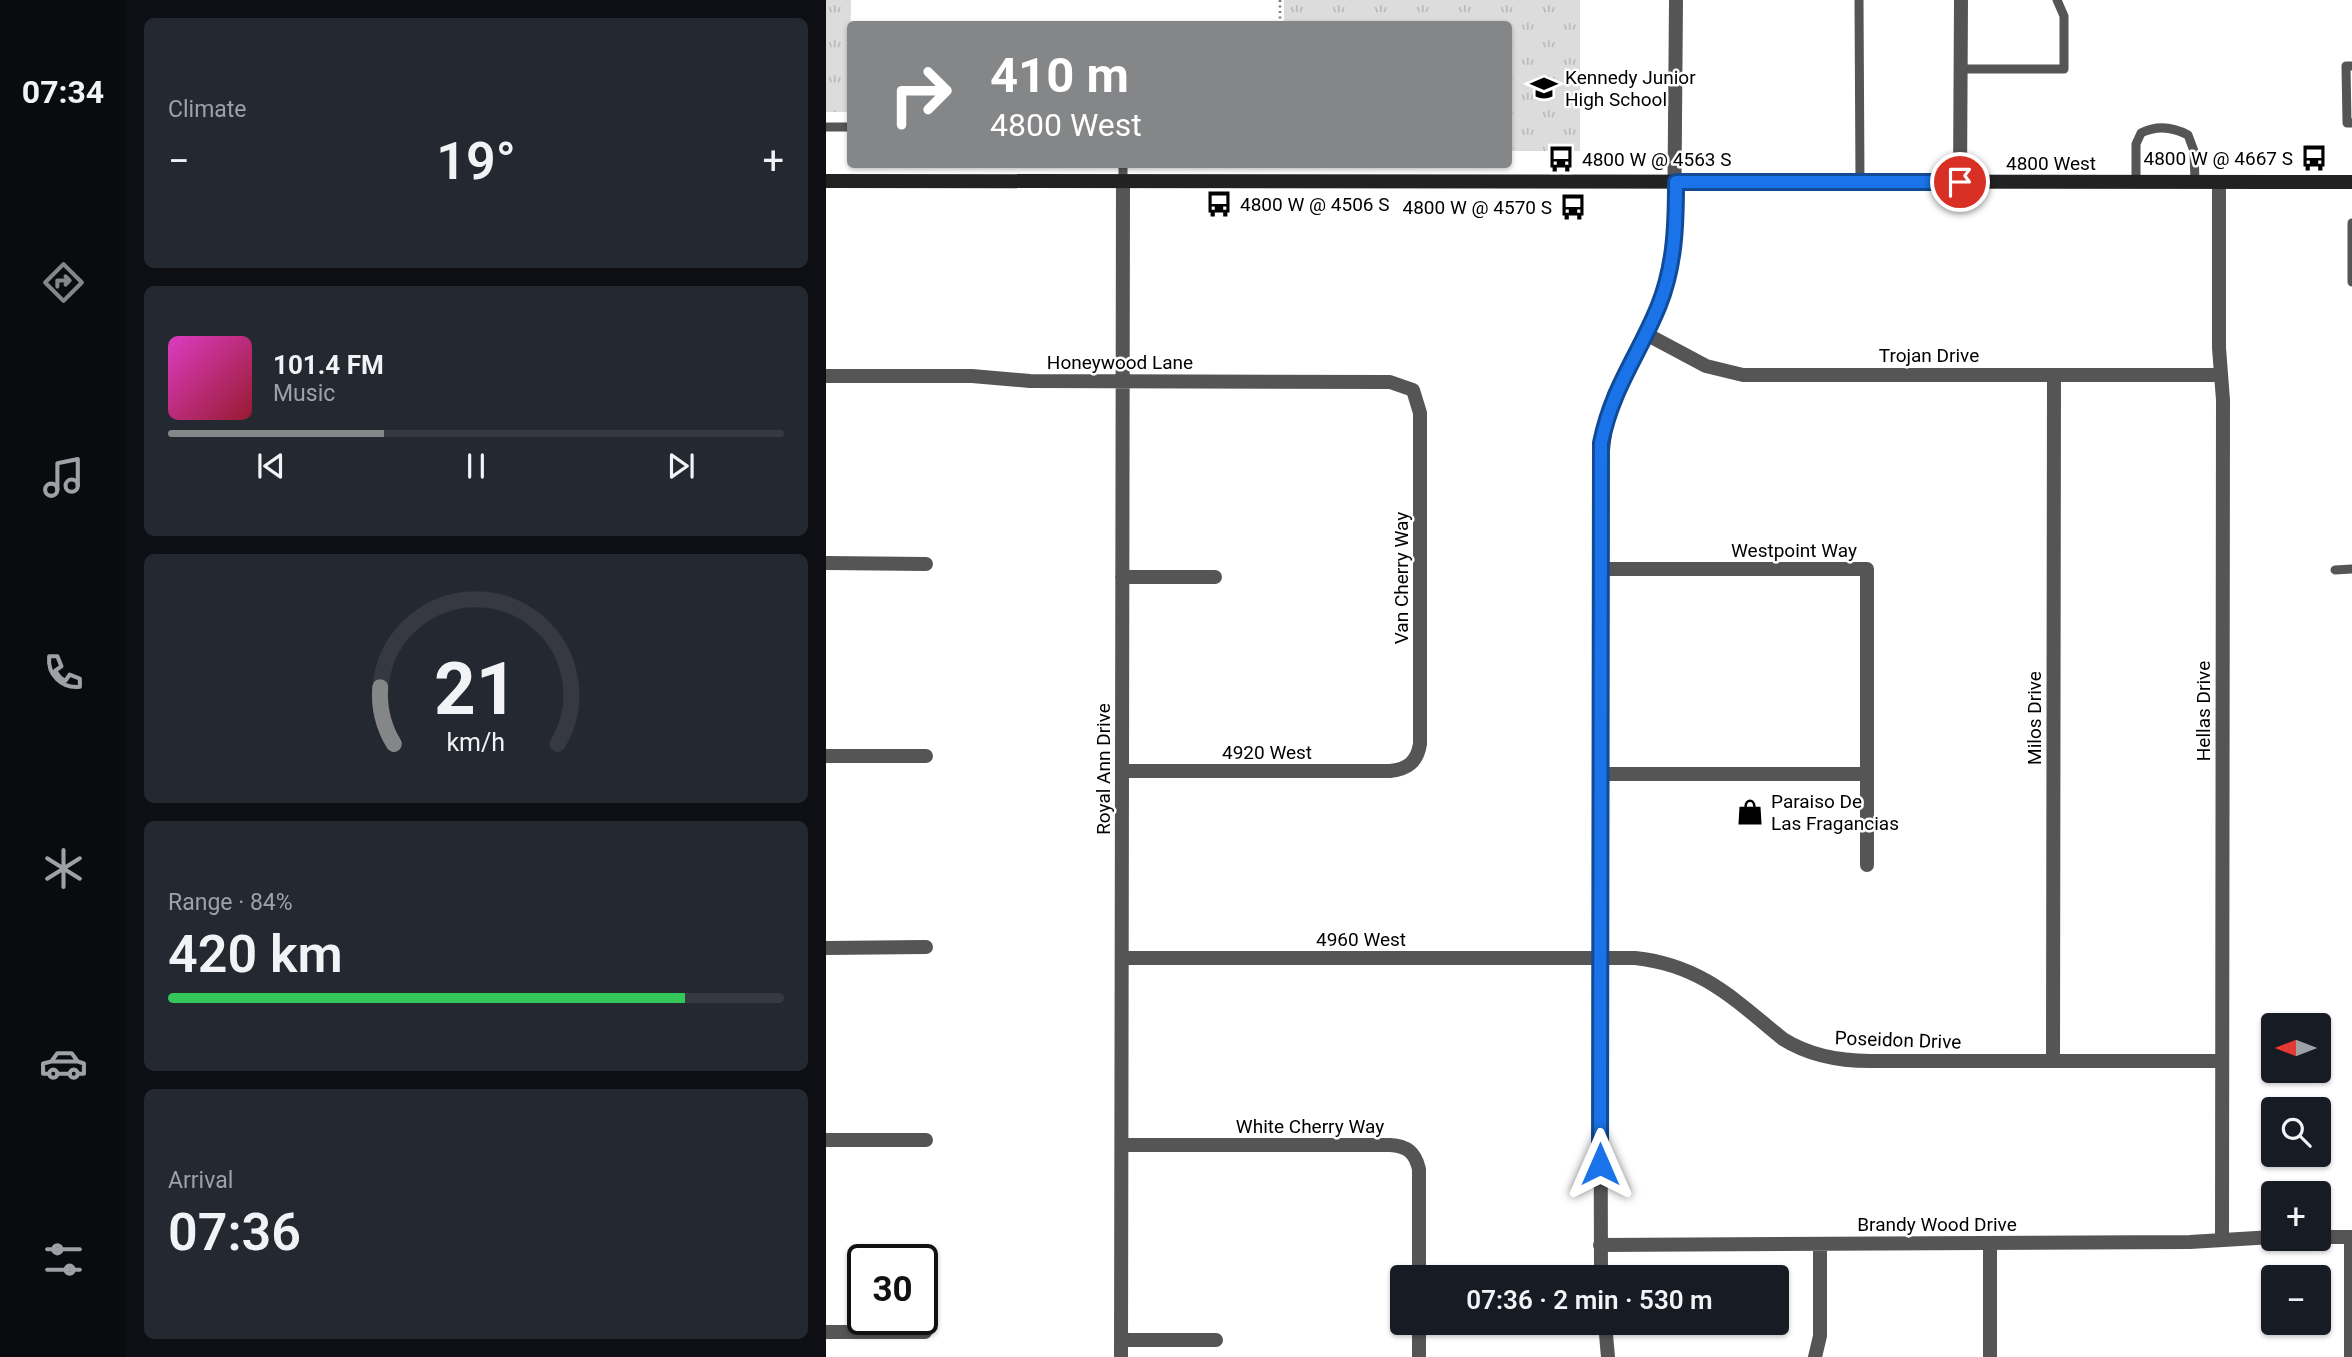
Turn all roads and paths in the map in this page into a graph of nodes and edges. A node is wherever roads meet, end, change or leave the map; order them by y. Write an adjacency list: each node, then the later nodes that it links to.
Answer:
1 (1280, 0): 6 (path)
2 (1676, 0): 15 (street)
3 (1859, 0): 16 (lane)
4 (1961, 0): 8 (street)
5 (2057, 0): 8 (lane)
6 (1280, 21)
7 (2352, 66): 9 (lane)
8 (1961, 69): 17 (street)
9 (2352, 123)
10 (826, 127): 11 (lane)
11 (847, 127)
12 (1123, 168): 14 (lane)
13 (826, 181): 14 (main road, 4800 West)
14 (1123, 181): 15 (main road, 4800 West); 28 (street, Royal Ann Drive)
15 (1676, 182): 16 (main road, 4800 West); 24 (street)
16 (1860, 182): 17 (main road, 4800 West)
17 (1960, 182): 18 (main road, 4800 West)
18 (2136, 182): 19 (main road, 4800 West); 19 (lane)
19 (2195, 182): 20 (main road, 4800 West)
20 (2219, 182): 21 (main road, 4800 West); 26 (street, Hellas Drive)
21 (2352, 182)
22 (2352, 223): 23 (lane)
23 (2352, 282)
24 (1646, 334): 25 (street, Trojan Drive); 32 (street)
25 (2054, 374): 26 (street, Trojan Drive); 48 (street, Milos Drive)
26 (2221, 374): 49 (street, Hellas Drive)
27 (826, 376): 28 (street, Honeywood Lane)
28 (1122, 382): 29 (street, Honeywood Lane); 35 (street, Royal Ann Drive)
29 (1413, 390): 39 (street, Van Cherry Way)
30 (826, 563): 31 (street)
31 (926, 564)
32 (1599, 569): 41 (street); 42 (street, Westpoint Way)
33 (2352, 569): 34 (lane)
34 (2335, 570)
35 (1122, 576): 36 (street); 40 (street, Royal Ann Drive)
36 (1215, 576)
37 (826, 756): 38 (street)
38 (926, 756)
39 (1411, 765): 40 (street, 4920 West)
40 (1122, 771): 46 (street, Royal Ann Drive)
41 (1600, 774): 42 (street); 47 (street)
42 (1866, 774): 43 (street)
43 (1867, 865)
44 (926, 947): 45 (street)
45 (826, 948)
46 (1122, 958): 47 (street, 4960 West); 52 (street, Royal Ann Drive)
47 (1600, 958): 48 (street, Poseidon Drive); 59 (street)
48 (2053, 1061): 49 (street, Poseidon Drive)
49 (2222, 1061): 56 (street, Hellas Drive)
50 (826, 1140): 51 (street)
51 (926, 1140)
52 (1122, 1145): 60 (street, White Cherry Way); 66 (street, Royal Ann Drive)
53 (2331, 1237): 54 (street)
54 (2351, 1237): 73 (street)
55 (2261, 1238): 56 (street, Brandy Wood Drive)
56 (2222, 1240): 57 (street, Brandy Wood Drive)
57 (1990, 1243): 58 (street, Brandy Wood Drive); 72 (street)
58 (1820, 1244): 59 (street, Brandy Wood Drive); 71 (street)
59 (1600, 1245): 61 (street)
60 (1419, 1265)
61 (1601, 1265)
62 (826, 1332): 63 (street)
63 (847, 1332)
64 (1419, 1335): 69 (street)
65 (1606, 1335): 70 (street)
66 (1122, 1339): 67 (street); 68 (street, Royal Ann Drive)
67 (1216, 1339)
68 (1122, 1357)
69 (1419, 1357)
70 (1608, 1357)
71 (1815, 1357)
72 (1990, 1357)
73 (2351, 1357)

